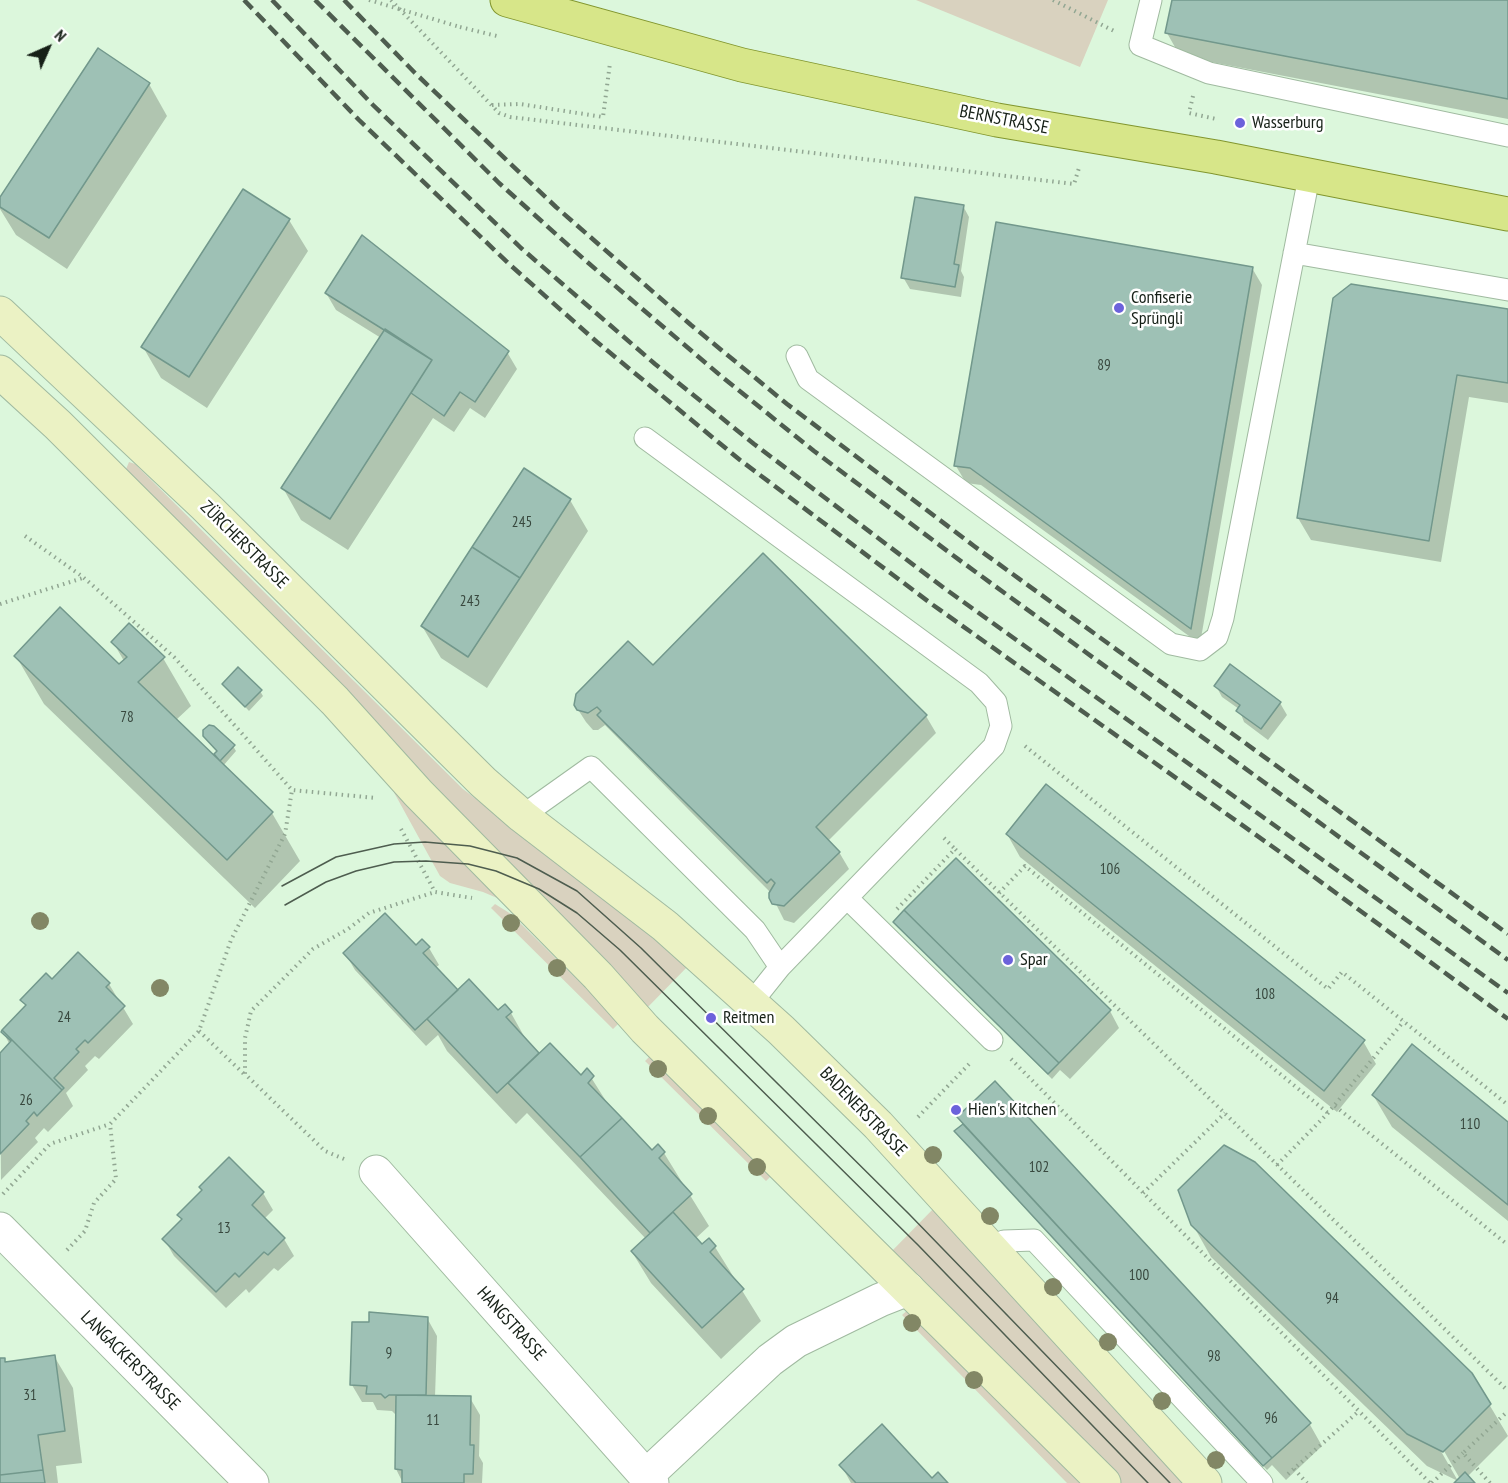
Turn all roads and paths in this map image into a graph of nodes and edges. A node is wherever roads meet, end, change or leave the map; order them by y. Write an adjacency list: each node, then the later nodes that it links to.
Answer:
1 (369, 0): 6 (path, bridge)
2 (391, 0): 9 (path)
3 (507, 0): 12 (main road, BERNSTRASSE)
4 (1053, 0): 7 (path)
5 (1151, 0): 7 (lane)
6 (460, 27)
7 (1140, 45): 10 (lane)
8 (610, 62): 9 (path)
9 (492, 105): 11 (path)
10 (1508, 136)
11 (1080, 166)
12 (1309, 177): 13 (main road, BERNSTRASSE); 14 (lane)
13 (1508, 214)
14 (1294, 253): 15 (lane); 17 (lane)
15 (1508, 290)
16 (0, 313): 24 (main road, ZÜRCHERSTRASSE)
17 (797, 356)
18 (0, 372): 26 (main road)
19 (645, 438): 23 (lane)
20 (25, 536): 21 (path)
21 (83, 577): 22 (path); 25 (path)
22 (0, 604)
23 (1001, 726): 34 (lane); 38 (path)
24 (483, 782): 27 (main road, BADENERSTRASSE)
25 (292, 790): 26 (path); 39 (path)
26 (400, 794): 56 (main road)
27 (522, 816): 36 (lane); 37 (main road, BADENERSTRASSE)
28 (399, 824): 31 (path)
29 (945, 839): 30 (path)
30 (955, 849): 32 (path); 35 (path)
31 (435, 892): 33 (path); 41 (path)
32 (999, 893): 44 (path); 45 (path)
33 (466, 898)
34 (847, 898): 35 (lane); 36 (lane)
35 (878, 929): 40 (lane)
36 (780, 967): 37 (lane)
37 (752, 1002): 54 (main road, BADENERSTRASSE)
38 (1404, 1021): 42 (path); 43 (path)
39 (200, 1031): 41 (path); 47 (path)
40 (992, 1040): 46 (path); 50 (path)
41 (245, 1074): 49 (path)
42 (1508, 1105)
43 (1335, 1106): 45 (path); 53 (path)
44 (1224, 1113): 48 (path); 50 (path)
45 (1328, 1113): 48 (path)
46 (918, 1117)
47 (110, 1124): 51 (path); 55 (path)
48 (1277, 1165): 57 (path)
49 (376, 1172): 62 (street, HANGSTRASSE)
50 (1143, 1193): 58 (path)
51 (0, 1197)
52 (3, 1237): 55 (street, LANGACKERSTRASSE)
53 (1508, 1245)
54 (990, 1246): 63 (lane); 66 (main road, BADENERSTRASSE)
55 (45, 1275): 64 (street, LANGACKERSTRASSE)
56 (908, 1289): 62 (street, HANGSTRASSE); 65 (main road)
57 (1508, 1391)
58 (1359, 1411): 61 (path); 68 (path)
59 (1508, 1411): 60 (path)
60 (1462, 1453): 68 (path); 69 (path)
61 (1294, 1469): 63 (path); 67 (path)
62 (649, 1480)
63 (1272, 1481)
64 (252, 1483)
65 (1104, 1483)
66 (1204, 1483)
67 (1307, 1483)
68 (1431, 1483)
69 (1490, 1483)

